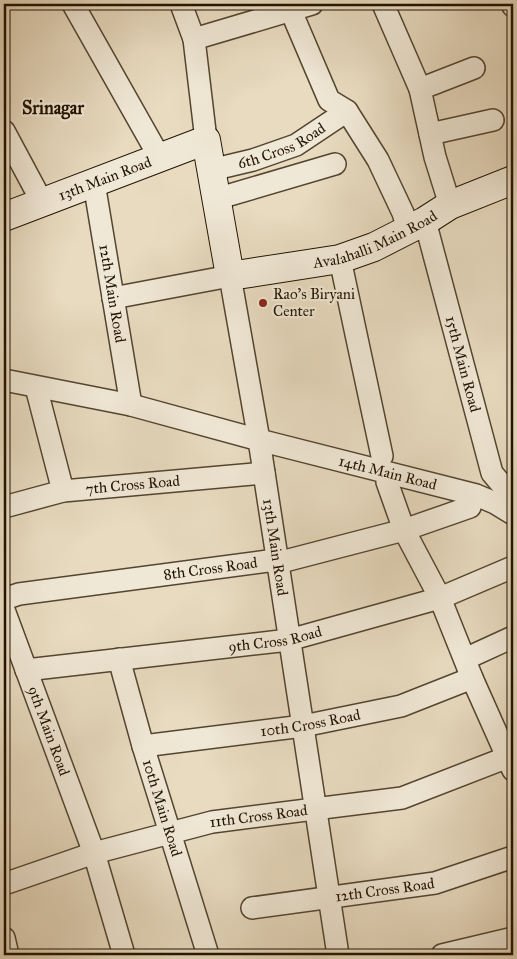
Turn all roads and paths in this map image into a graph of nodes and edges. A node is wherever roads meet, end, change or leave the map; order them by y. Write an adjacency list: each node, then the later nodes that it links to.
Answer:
1 (73, 4): 14 (street)
2 (181, 4): 6 (street, 13th Main Road)
3 (312, 4): 5 (street)
4 (383, 4): 8 (street)
5 (289, 7): 6 (street); 9 (street)
6 (194, 39): 13 (street, 13th Main Road)
7 (474, 68): 8 (street)
8 (420, 89): 12 (street)
9 (347, 111): 16 (street, 6th Cross Road); 23 (street, 15th Main Road)
10 (493, 120): 12 (street)
11 (4, 131): 20 (street)
12 (430, 134): 21 (street)
13 (206, 140): 14 (street, 13th Main Road); 16 (street, 13th Main Road)
14 (160, 158): 17 (street, 13th Main Road)
15 (335, 164): 19 (street)
16 (211, 170): 19 (street, 13th Main Road)
17 (94, 183): 20 (street, 13th Main Road); 26 (street, 12th Main Road)
18 (511, 187): 21 (street, Avalahalli Main Road)
19 (216, 199): 25 (street, 13th Main Road)
20 (42, 202): 22 (street, 13th Main Road)
21 (450, 205): 23 (street, Avalahalli Main Road)
22 (4, 217)
23 (416, 225): 24 (street, Avalahalli Main Road); 35 (street, 15th Main Road)
24 (340, 259): 25 (street, Avalahalli Main Road); 31 (street, 14th Main Road)
25 (230, 276): 26 (street); 30 (street, 13th Main Road)
26 (114, 298): 29 (street, 12th Main Road)
27 (4, 380): 28 (street, 14th Main Road)
28 (36, 387): 29 (street, 14th Main Road); 34 (street)
29 (131, 405): 30 (street, 14th Main Road)
30 (259, 440): 32 (street, 13th Main Road); 38 (street, 14th Main Road)
31 (382, 456)
32 (264, 473): 34 (street, 7th Cross Road); 40 (street, 13th Main Road)
33 (387, 482): 39 (street)
34 (63, 490): 36 (street, 7th Cross Road)
35 (513, 498)
36 (4, 507)
37 (470, 508): 39 (street, 8th Cross Road)
38 (513, 514)
39 (404, 530): 40 (street, 8th Cross Road); 42 (street)
40 (277, 563): 43 (street, 8th Cross Road); 46 (street, 13th Main Road)
41 (513, 567): 42 (street, 9th Cross Road)
42 (440, 598): 46 (street, 9th Cross Road); 48 (street)
43 (4, 599)
44 (4, 610): 49 (street, 9th Main Road)
45 (513, 637): 48 (street, 10th Cross Road)
46 (289, 640): 47 (street, 9th Cross Road); 50 (street, 13th Main Road)
47 (119, 659): 49 (street, 9th Cross Road); 51 (street, 10th Main Road)
48 (468, 668): 50 (street, 10th Cross Road); 52 (street)
49 (26, 670): 55 (street, 9th Main Road)
50 (303, 726): 51 (street, 10th Cross Road); 53 (street, 13th Main Road)
51 (142, 746): 54 (street, 10th Main Road)
52 (511, 760): 53 (street, 11th Cross Road)
53 (315, 808): 54 (street, 11th Cross Road); 58 (street, 13th Main Road)
54 (170, 833): 55 (street, 11th Cross Road); 64 (street, 10th Main Road)
55 (94, 852): 57 (street, 11th Cross Road); 63 (street, 9th Main Road)
56 (513, 857): 58 (street, 12th Cross Road)
57 (4, 884)
58 (329, 898): 59 (street, 12th Cross Road); 65 (street, 13th Main Road)
59 (252, 908)
60 (4, 938): 62 (street)
61 (513, 938): 66 (street)
62 (8, 955)
63 (124, 955)
64 (208, 955)
65 (338, 955)
66 (442, 955)

